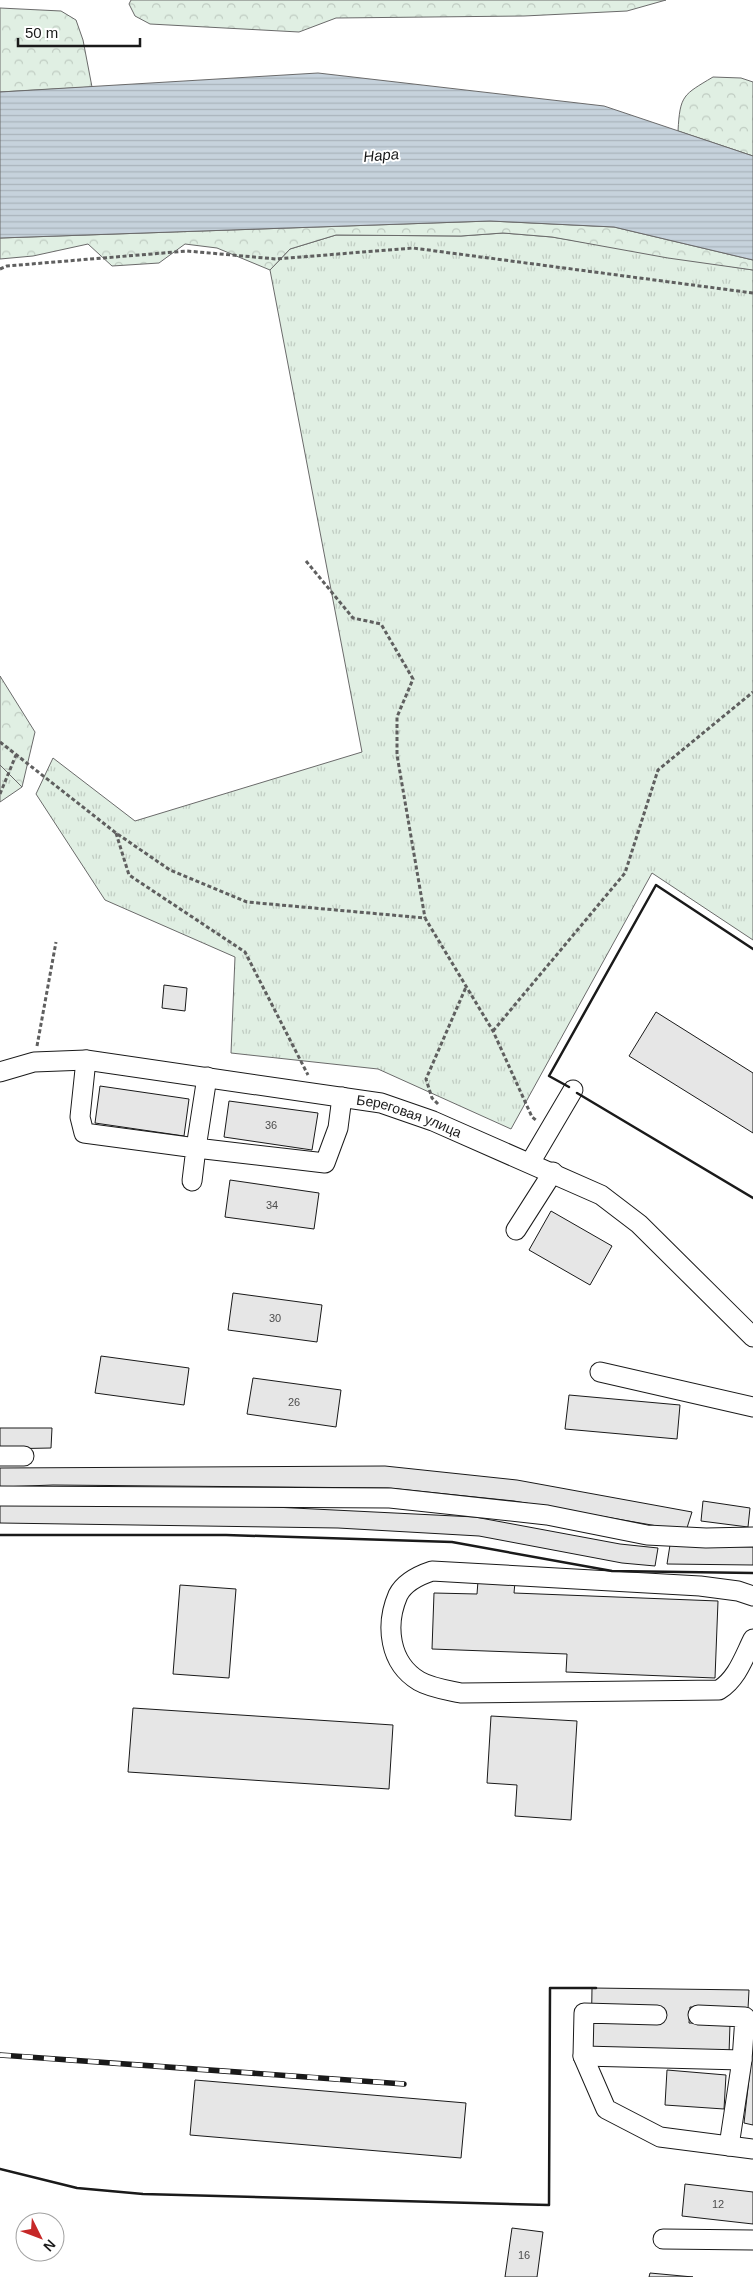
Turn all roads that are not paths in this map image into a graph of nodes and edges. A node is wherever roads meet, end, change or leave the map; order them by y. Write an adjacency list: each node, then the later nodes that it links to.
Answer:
1 (86, 1060): 2 (street, Береговая улица); 3 (street, Береговая улица); 6 (street)
2 (0, 1072)
3 (207, 1077): 5 (street, Береговая улица); 6 (street)
4 (573, 1090): 7 (street)
5 (342, 1097): 6 (street); 7 (street, Береговая улица)
6 (196, 1148): 9 (street)
7 (530, 1163): 8 (street, Береговая улица)
8 (553, 1172): 10 (street); 11 (street, Береговая улица)
9 (192, 1182)
10 (516, 1230)
11 (753, 1337)
12 (600, 1372): 13 (street)
13 (753, 1407)
14 (0, 1456): 15 (street)
15 (24, 1456)
16 (0, 1496): 17 (street)
17 (753, 1537)
18 (753, 1596): 19 (street)
19 (753, 1639)
20 (657, 2015): 22 (street)
21 (698, 2015): 23 (street)
22 (583, 2056): 23 (street); 24 (street)
23 (742, 2060): 24 (street)
24 (729, 2146): 25 (street)
25 (753, 2149)
26 (663, 2239): 27 (street)
27 (753, 2240)

